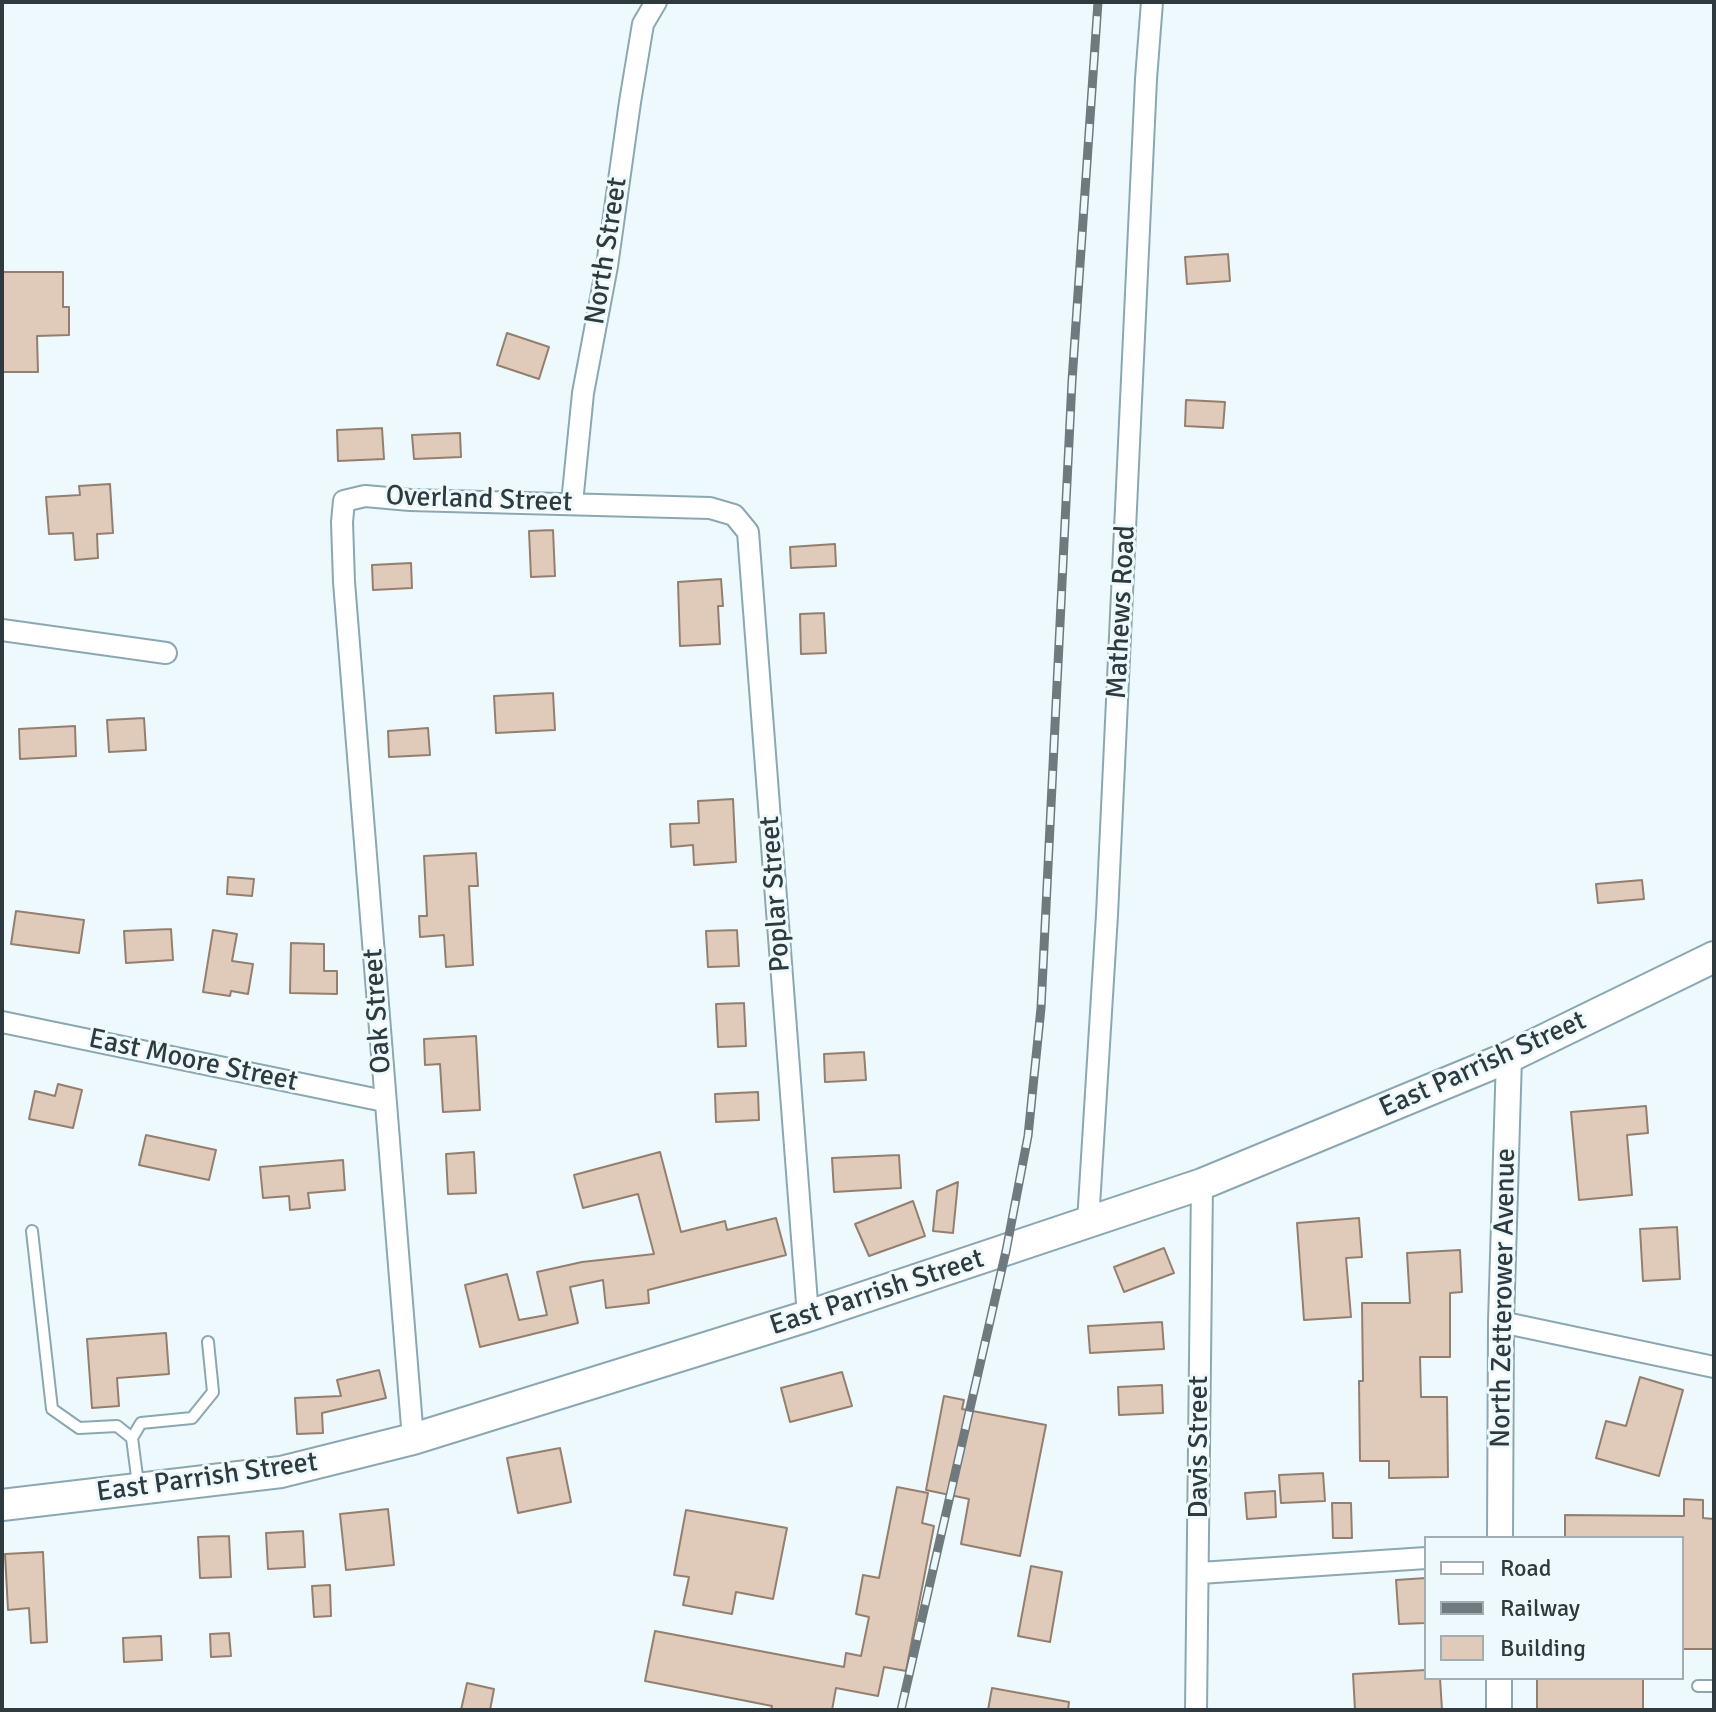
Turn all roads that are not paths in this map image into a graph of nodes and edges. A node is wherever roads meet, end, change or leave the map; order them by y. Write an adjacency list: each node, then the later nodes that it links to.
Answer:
1 (656, 2): 3 (street, North Street)
2 (1152, 2): 13 (street, Mathews Road)
3 (572, 503): 4 (street, Overland Street); 5 (street, Overland Street)
4 (696, 507): 15 (street, Poplar Street)
5 (344, 582): 11 (street, Oak Street)
6 (2, 630): 7 (street)
7 (166, 653)
8 (1714, 957): 10 (main road, East Parrish Street)
9 (2, 1022): 11 (street, East Moore Street)
10 (1509, 1057): 12 (main road, East Parrish Street); 16 (street, North Zetterower Avenue)
11 (384, 1101): 20 (street, Oak Street)
12 (1202, 1184): 13 (main road, East Parrish Street); 25 (street, Davis Street)
13 (1088, 1222): 15 (main road, East Parrish Street)
14 (32, 1231): 19 (lane)
15 (808, 1316): 20 (main road, East Parrish Street)
16 (1501, 1322): 18 (street); 23 (street, North Zetterower Avenue)
17 (208, 1342): 19 (lane)
18 (1714, 1367)
19 (132, 1438): 21 (lane)
20 (413, 1439): 21 (main road, East Parrish Street)
21 (139, 1490): 22 (main road, East Parrish Street)
22 (2, 1505)
23 (1500, 1536)
24 (1424, 1558): 25 (street)
25 (1200, 1573): 29 (street, Davis Street)
26 (1499, 1680): 30 (street)
27 (1698, 1686): 28 (lane)
28 (1714, 1686)
29 (1196, 1710)
30 (1499, 1710)

